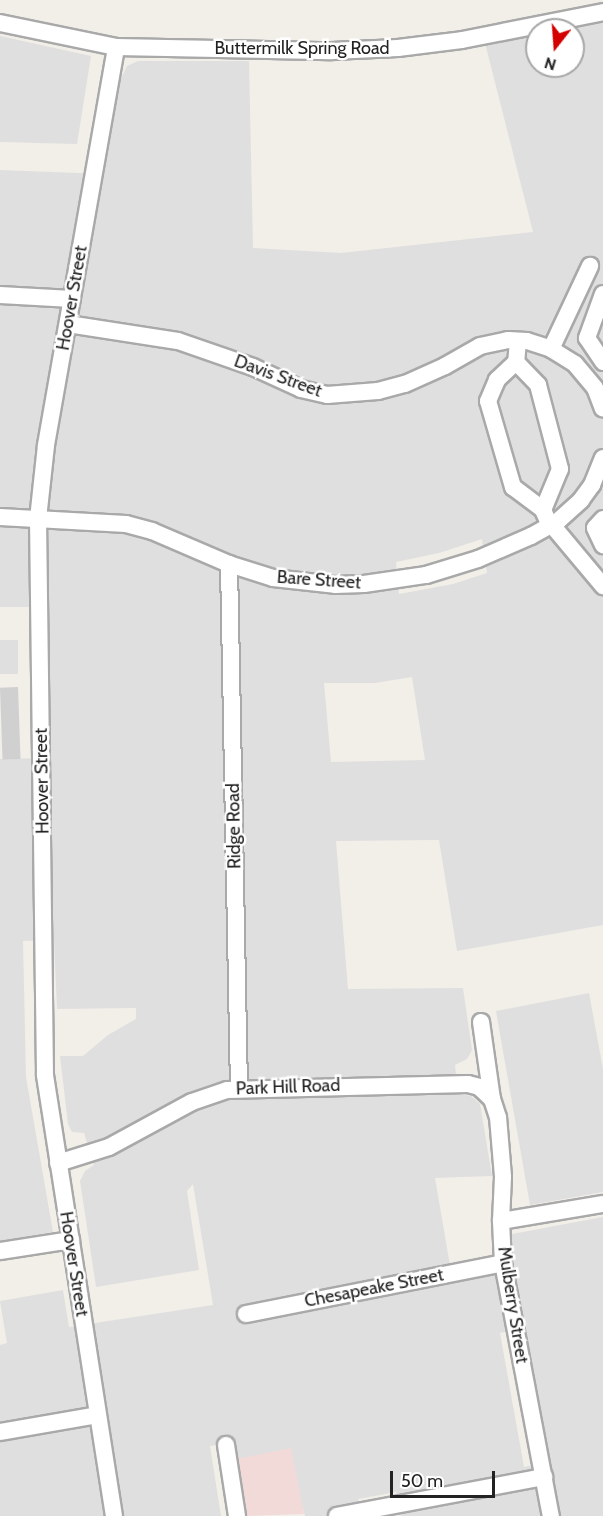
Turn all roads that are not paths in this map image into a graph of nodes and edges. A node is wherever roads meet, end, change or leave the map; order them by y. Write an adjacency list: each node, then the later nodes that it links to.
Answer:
1 (603, 12): 3 (street, Buttermilk Spring Road)
2 (0, 23): 3 (street, Buttermilk Spring Road)
3 (116, 46): 6 (street, Hoover Street)
4 (603, 292): 9 (street); 11 (street)
5 (0, 295): 6 (street)
6 (72, 299): 7 (street, Hoover Street)
7 (68, 324): 8 (street, Davis Street); 15 (street, Hoover Street)
8 (518, 341): 9 (street, Davis Street); 10 (street)
9 (551, 349): 12 (street)
10 (516, 362): 17 (street); 17 (street)
11 (603, 362)
12 (603, 409)
13 (603, 458): 17 (street, Bare Street)
14 (0, 518): 15 (street, Bare Street)
15 (38, 519): 19 (street, Bare Street); 24 (street, Hoover Street)
16 (603, 519): 18 (street)
17 (548, 520): 19 (street, Bare Street); 20 (street)
18 (603, 545)
19 (229, 564): 22 (street, Ridge Road)
20 (603, 586)
21 (481, 1022): 23 (street, Mulberry Street)
22 (239, 1088): 23 (street, Park Hill Road); 24 (street, Park Hill Road)
23 (492, 1099): 26 (street, Mulberry Street)
24 (58, 1163): 27 (street, Hoover Street)
25 (603, 1204): 26 (street)
26 (501, 1221): 29 (street, Mulberry Street)
27 (71, 1240): 28 (street); 31 (street, Hoover Street)
28 (0, 1251)
29 (503, 1263): 30 (street, Chesapeake Street); 34 (street, Mulberry Street)
30 (246, 1314)
31 (98, 1416): 32 (street); 35 (street, Hoover Street)
32 (0, 1432)
33 (226, 1444): 36 (street)
34 (544, 1477): 37 (street); 38 (street, Mulberry Street)
35 (114, 1516)
36 (237, 1516)
37 (337, 1516)
38 (551, 1516)

